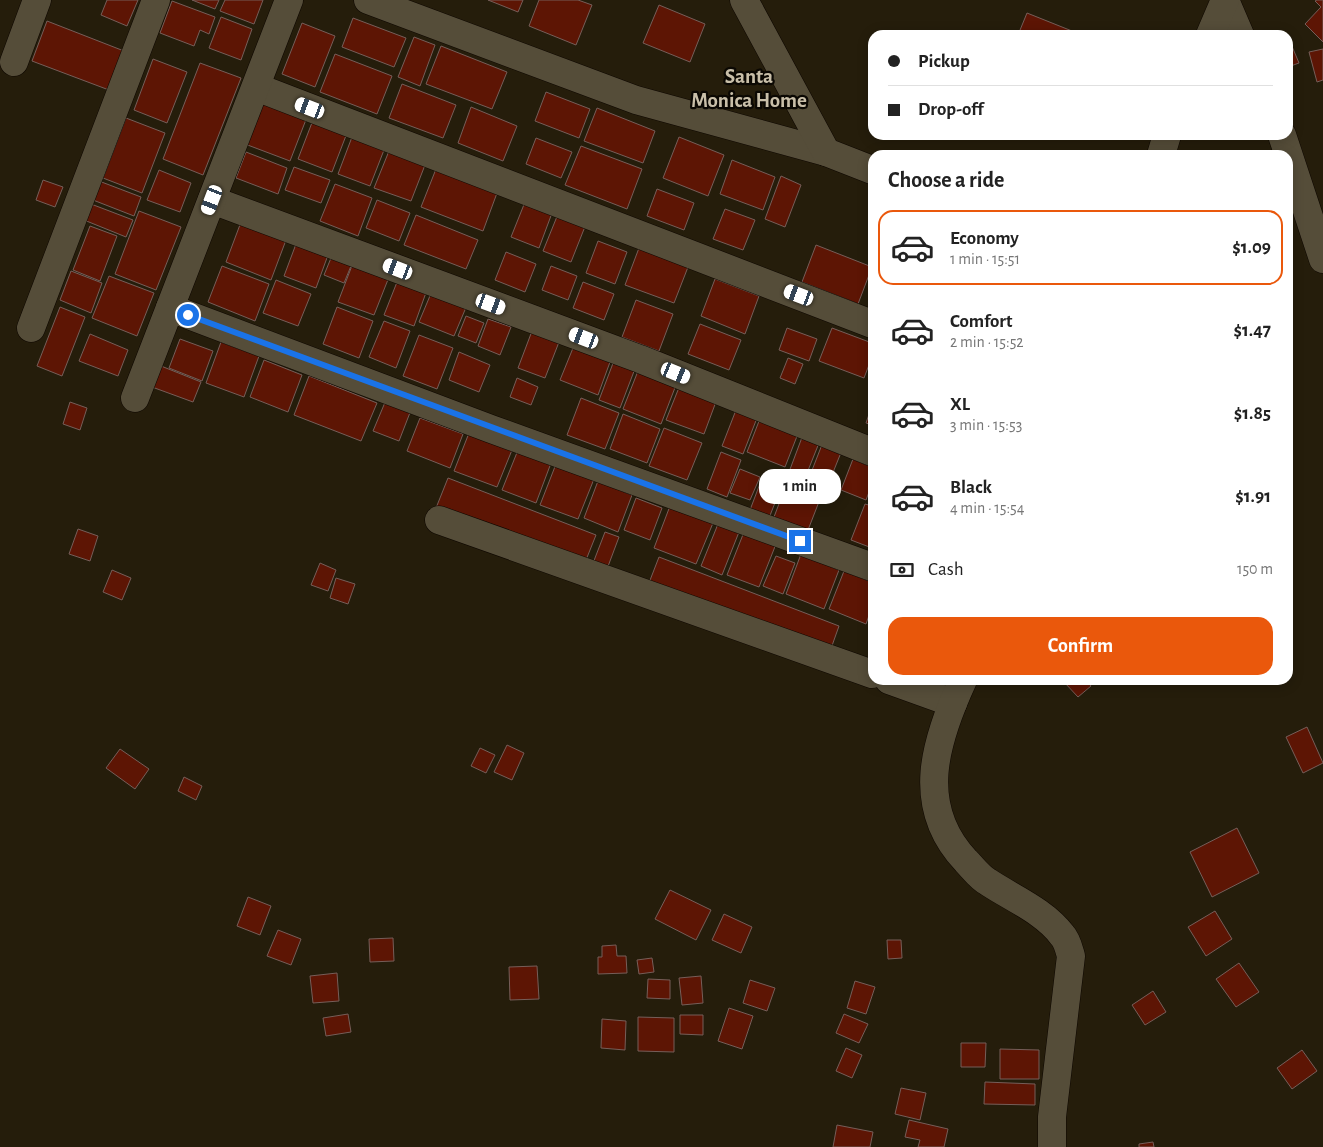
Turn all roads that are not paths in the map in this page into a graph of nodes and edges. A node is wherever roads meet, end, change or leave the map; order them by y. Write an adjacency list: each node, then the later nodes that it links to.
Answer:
1 (37, 0): 9 (street)
2 (156, 0): 18 (street)
3 (289, 0): 10 (street)
4 (368, 0): 11 (street)
5 (1225, 0): 7 (street); 8 (street)
6 (740, 3): 11 (street)
7 (1212, 30)
8 (1238, 30)
9 (14, 62)
10 (256, 87): 14 (street); 17 (street)
11 (826, 152): 12 (street)
12 (868, 168)
13 (1293, 168): 15 (street)
14 (212, 200): 16 (street); 20 (street)
15 (1323, 259)
16 (170, 308): 19 (street); 22 (street)
17 (868, 322)
18 (31, 328)
19 (135, 398)
20 (868, 450)
21 (439, 520): 23 (street)
22 (868, 566)
23 (868, 673)
24 (920, 685): 25 (street)
25 (958, 691): 26 (street)
26 (1052, 1147)

